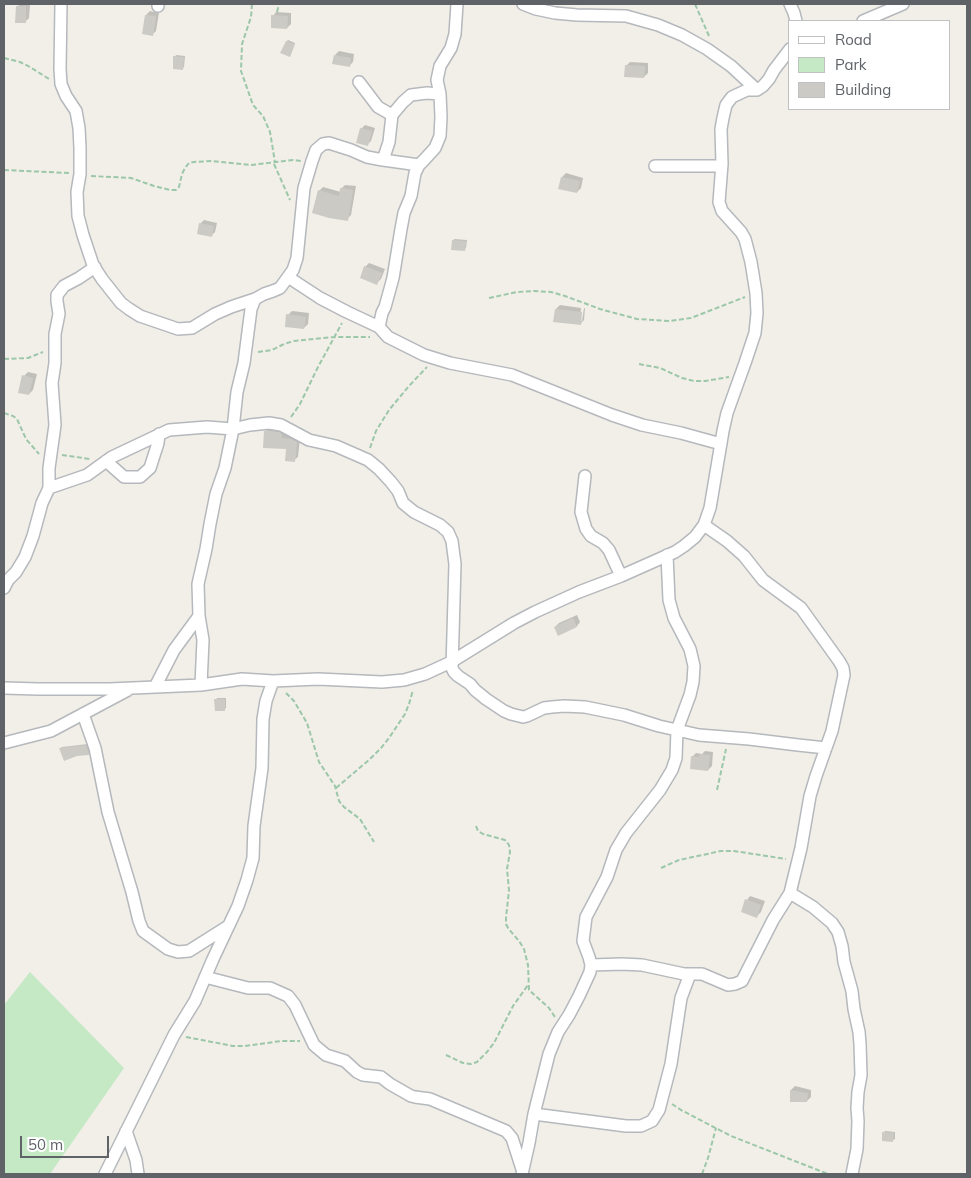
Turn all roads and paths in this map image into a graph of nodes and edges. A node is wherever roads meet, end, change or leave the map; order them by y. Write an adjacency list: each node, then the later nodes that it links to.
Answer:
1 (61, 4): 16 (street)
2 (252, 4): 21 (path)
3 (279, 4): 9 (path)
4 (457, 4): 18 (street)
5 (526, 4): 13 (street)
6 (695, 4): 13 (path)
7 (790, 4): 10 (street)
8 (902, 4): 11 (street)
9 (277, 12)
10 (796, 20)
11 (865, 20)
12 (788, 52): 17 (street)
13 (715, 55): 17 (street)
14 (4, 58): 16 (path)
15 (359, 82): 19 (street)
16 (63, 89): 27 (street)
17 (757, 90): 25 (street)
18 (440, 94): 19 (street); 23 (street)
19 (392, 115): 20 (street)
20 (383, 160): 22 (street); 23 (street)
21 (274, 163): 22 (path); 27 (path); 28 (path)
22 (311, 163): 28 (street)
23 (418, 165): 35 (street)
24 (654, 166): 25 (street)
25 (722, 166): 31 (street)
26 (4, 170): 27 (path)
27 (80, 174): 29 (street)
28 (301, 217): 30 (street)
29 (95, 267): 33 (street); 38 (street)
30 (288, 277): 33 (street); 34 (street)
31 (756, 293): 32 (path); 43 (street)
32 (489, 298)
33 (255, 299): 39 (street)
34 (347, 312): 35 (street); 36 (path)
35 (379, 327): 37 (street)
36 (334, 337): 37 (path); 39 (path); 45 (path)
37 (388, 337): 41 (street)
38 (55, 350): 40 (path); 49 (street)
39 (245, 355): 46 (street)
40 (4, 359)
41 (435, 359): 48 (street); 50 (path)
42 (639, 364): 43 (path)
43 (741, 375): 48 (street)
44 (4, 413): 52 (path)
45 (281, 425): 46 (street); 50 (street)
46 (233, 429): 47 (street); 59 (street)
47 (159, 434): 51 (street); 51 (street)
48 (721, 444): 55 (street)
49 (52, 454): 51 (path); 52 (street)
50 (368, 460): 60 (street)
51 (105, 463): 54 (street)
52 (49, 468): 54 (street)
53 (585, 476): 57 (street)
54 (49, 488): 58 (street)
55 (704, 525): 56 (street); 71 (street)
56 (667, 555): 57 (street); 68 (street)
57 (621, 576): 60 (street)
58 (4, 588)
59 (199, 616): 62 (street); 64 (street)
60 (451, 662): 61 (street); 68 (street)
61 (413, 677): 63 (street); 72 (path)
62 (200, 685): 63 (street); 64 (street)
63 (272, 685): 72 (path); 79 (street)
64 (155, 687): 66 (street)
65 (4, 688): 66 (street)
66 (130, 689): 67 (street)
67 (83, 714): 70 (street); 79 (street)
68 (677, 730): 69 (street); 80 (street)
69 (727, 737): 71 (street); 73 (path)
70 (4, 743)
71 (826, 748): 76 (street)
72 (335, 788): 75 (path)
73 (718, 790)
74 (476, 826): 83 (path)
75 (374, 842)
76 (797, 862): 77 (path); 78 (street)
77 (661, 868)
78 (790, 893): 81 (street); 97 (street)
79 (228, 927): 82 (street)
80 (591, 965): 81 (street); 84 (street)
81 (690, 974): 88 (street)
82 (205, 976): 85 (street); 86 (street)
83 (528, 985): 84 (path); 87 (path)
84 (562, 1026): 89 (street)
85 (174, 1035): 86 (path); 91 (street)
86 (314, 1045): 92 (street)
87 (446, 1055)
88 (662, 1097): 89 (street); 90 (path)
89 (534, 1114): 92 (street)
90 (716, 1128): 95 (path); 96 (path)
91 (126, 1131): 93 (street); 94 (street)
92 (522, 1173)
93 (105, 1174)
94 (138, 1174)
95 (702, 1174)
96 (828, 1174)
97 (852, 1174)

